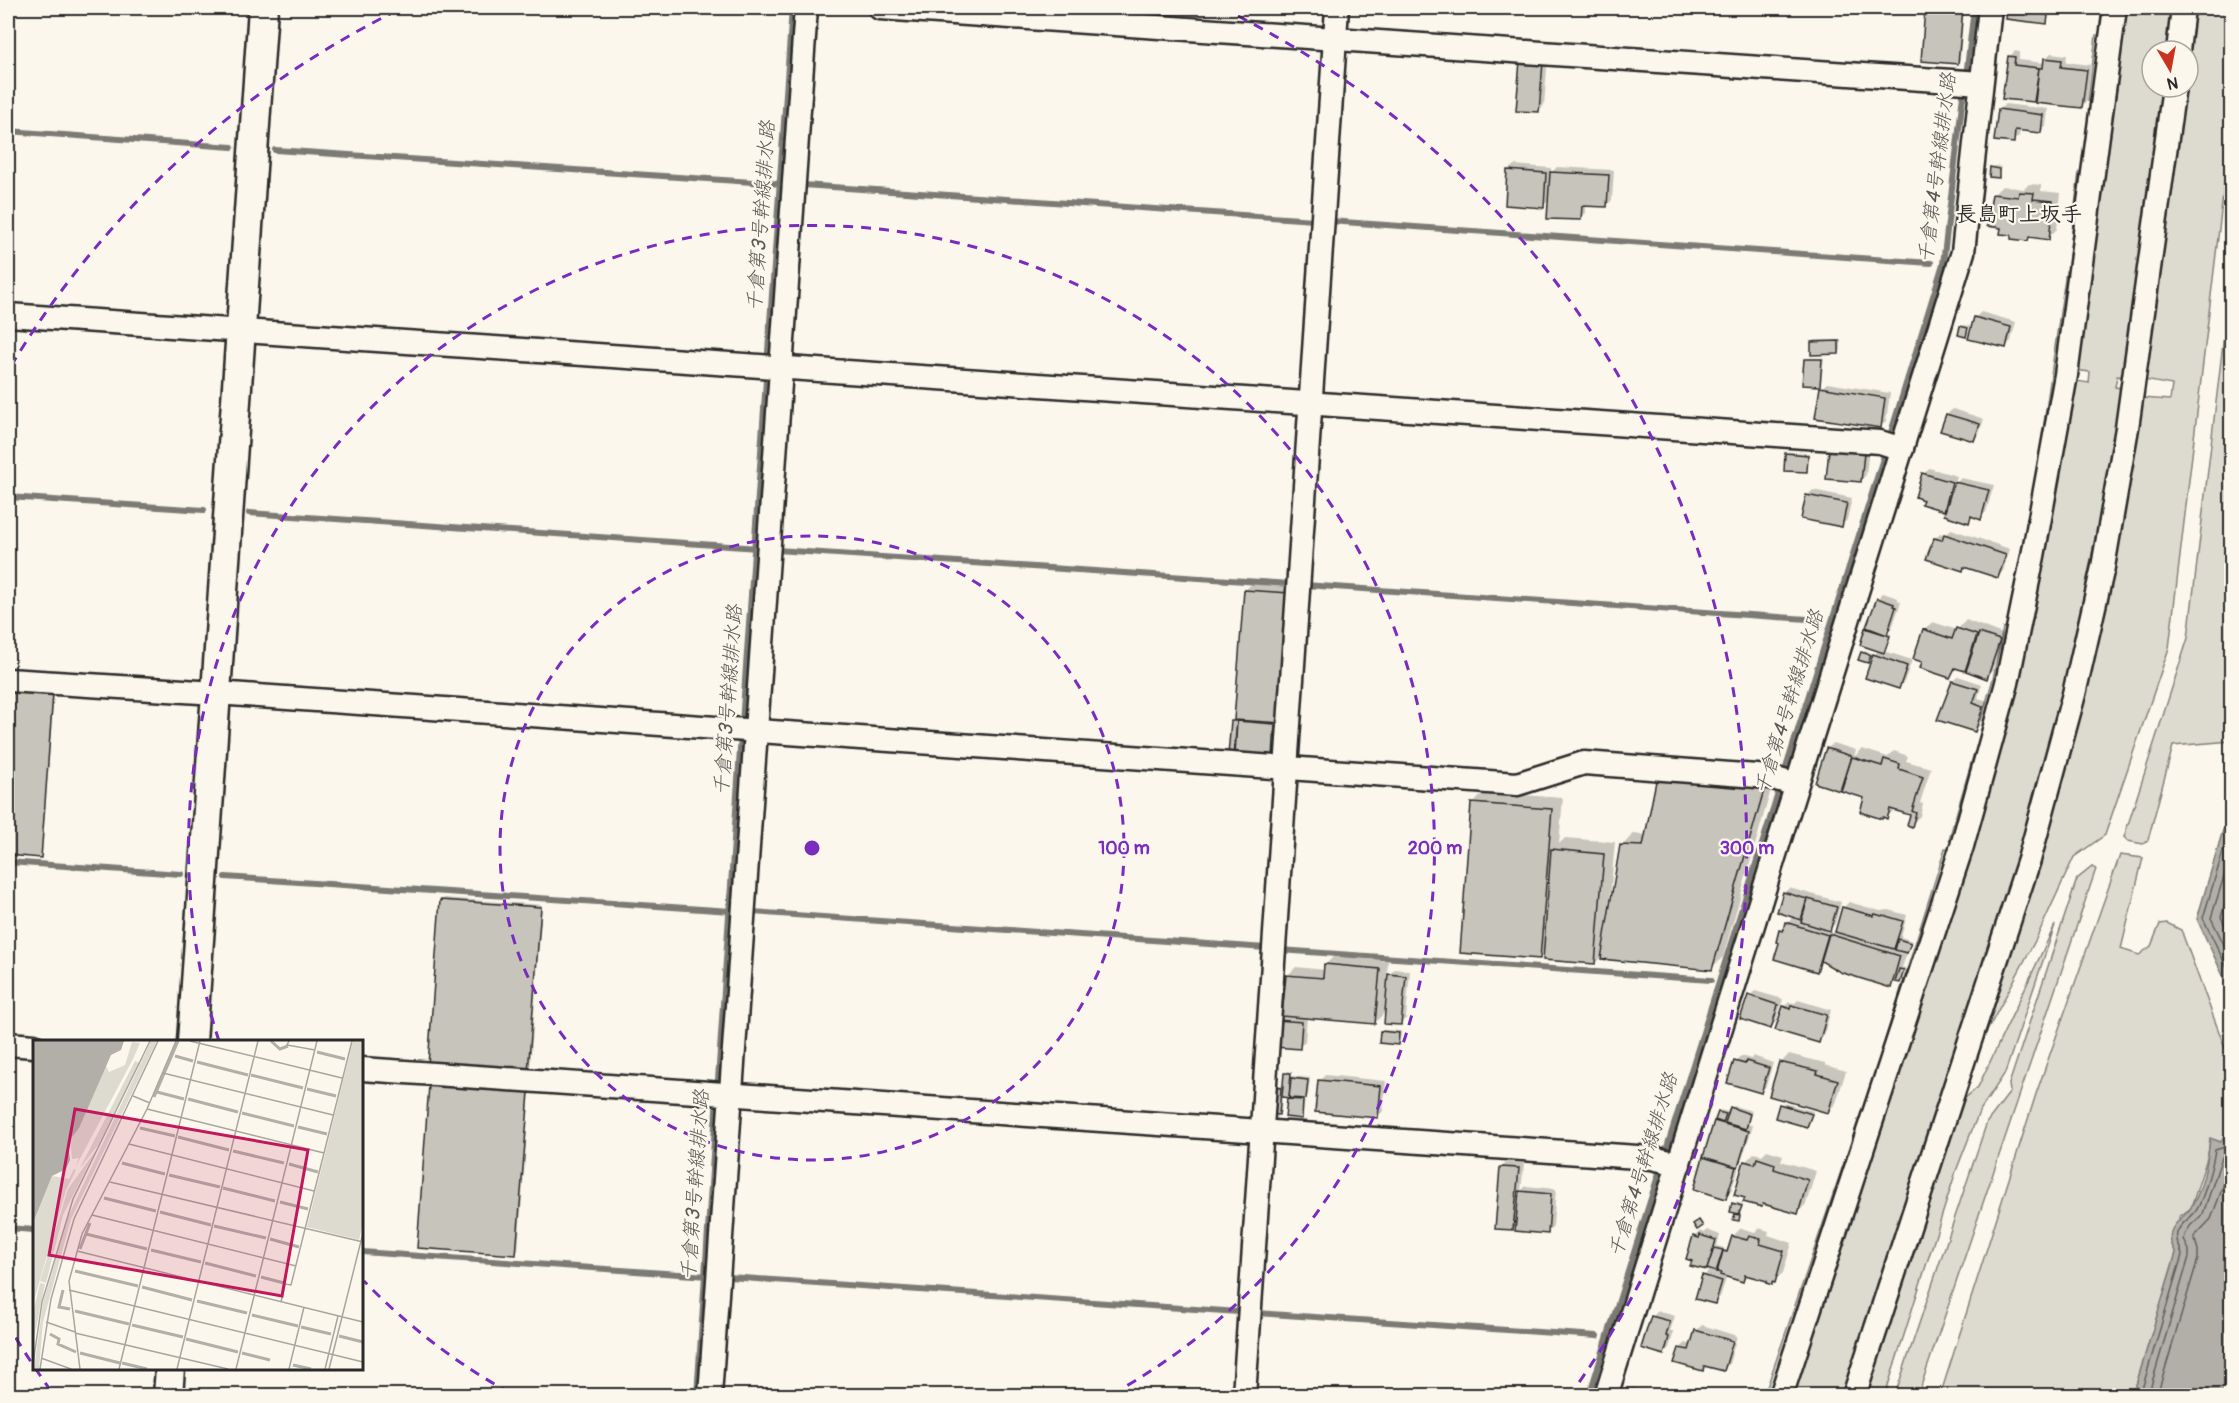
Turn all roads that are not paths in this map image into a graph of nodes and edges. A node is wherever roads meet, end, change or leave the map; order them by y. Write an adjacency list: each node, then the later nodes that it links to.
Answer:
1 (263, 8): 13 (street)
2 (806, 8): 14 (street)
3 (880, 8): 8 (street)
4 (1337, 8): 8 (street)
5 (1989, 8): 10 (street)
6 (2115, 8): 34 (street)
7 (2183, 8): 9 (street)
8 (1335, 39): 10 (street); 15 (street)
9 (2179, 39)
10 (1971, 83): 16 (street)
11 (2172, 99): 35 (street)
12 (8, 315): 13 (street)
13 (241, 330): 14 (street); 18 (street)
14 (772, 365): 15 (street); 19 (street)
15 (1309, 402): 16 (street); 20 (street)
16 (1893, 446): 21 (street)
17 (8, 680): 18 (street)
18 (216, 693): 19 (street); 22 (street)
19 (746, 731): 20 (street); 26 (street)
20 (1286, 767): 21 (street); 27 (street)
21 (1788, 783): 28 (street)
22 (192, 1040)
23 (8, 1044): 24 (street)
24 (33, 1046)
25 (363, 1069): 26 (street)
26 (722, 1095): 27 (street); 31 (street)
27 (1262, 1131): 28 (street); 32 (street)
28 (1668, 1162): 33 (street)
29 (170, 1370): 30 (street)
30 (168, 1395)
31 (710, 1395)
32 (1244, 1395)
33 (1606, 1395)
34 (1781, 1395)
35 (1854, 1395)

